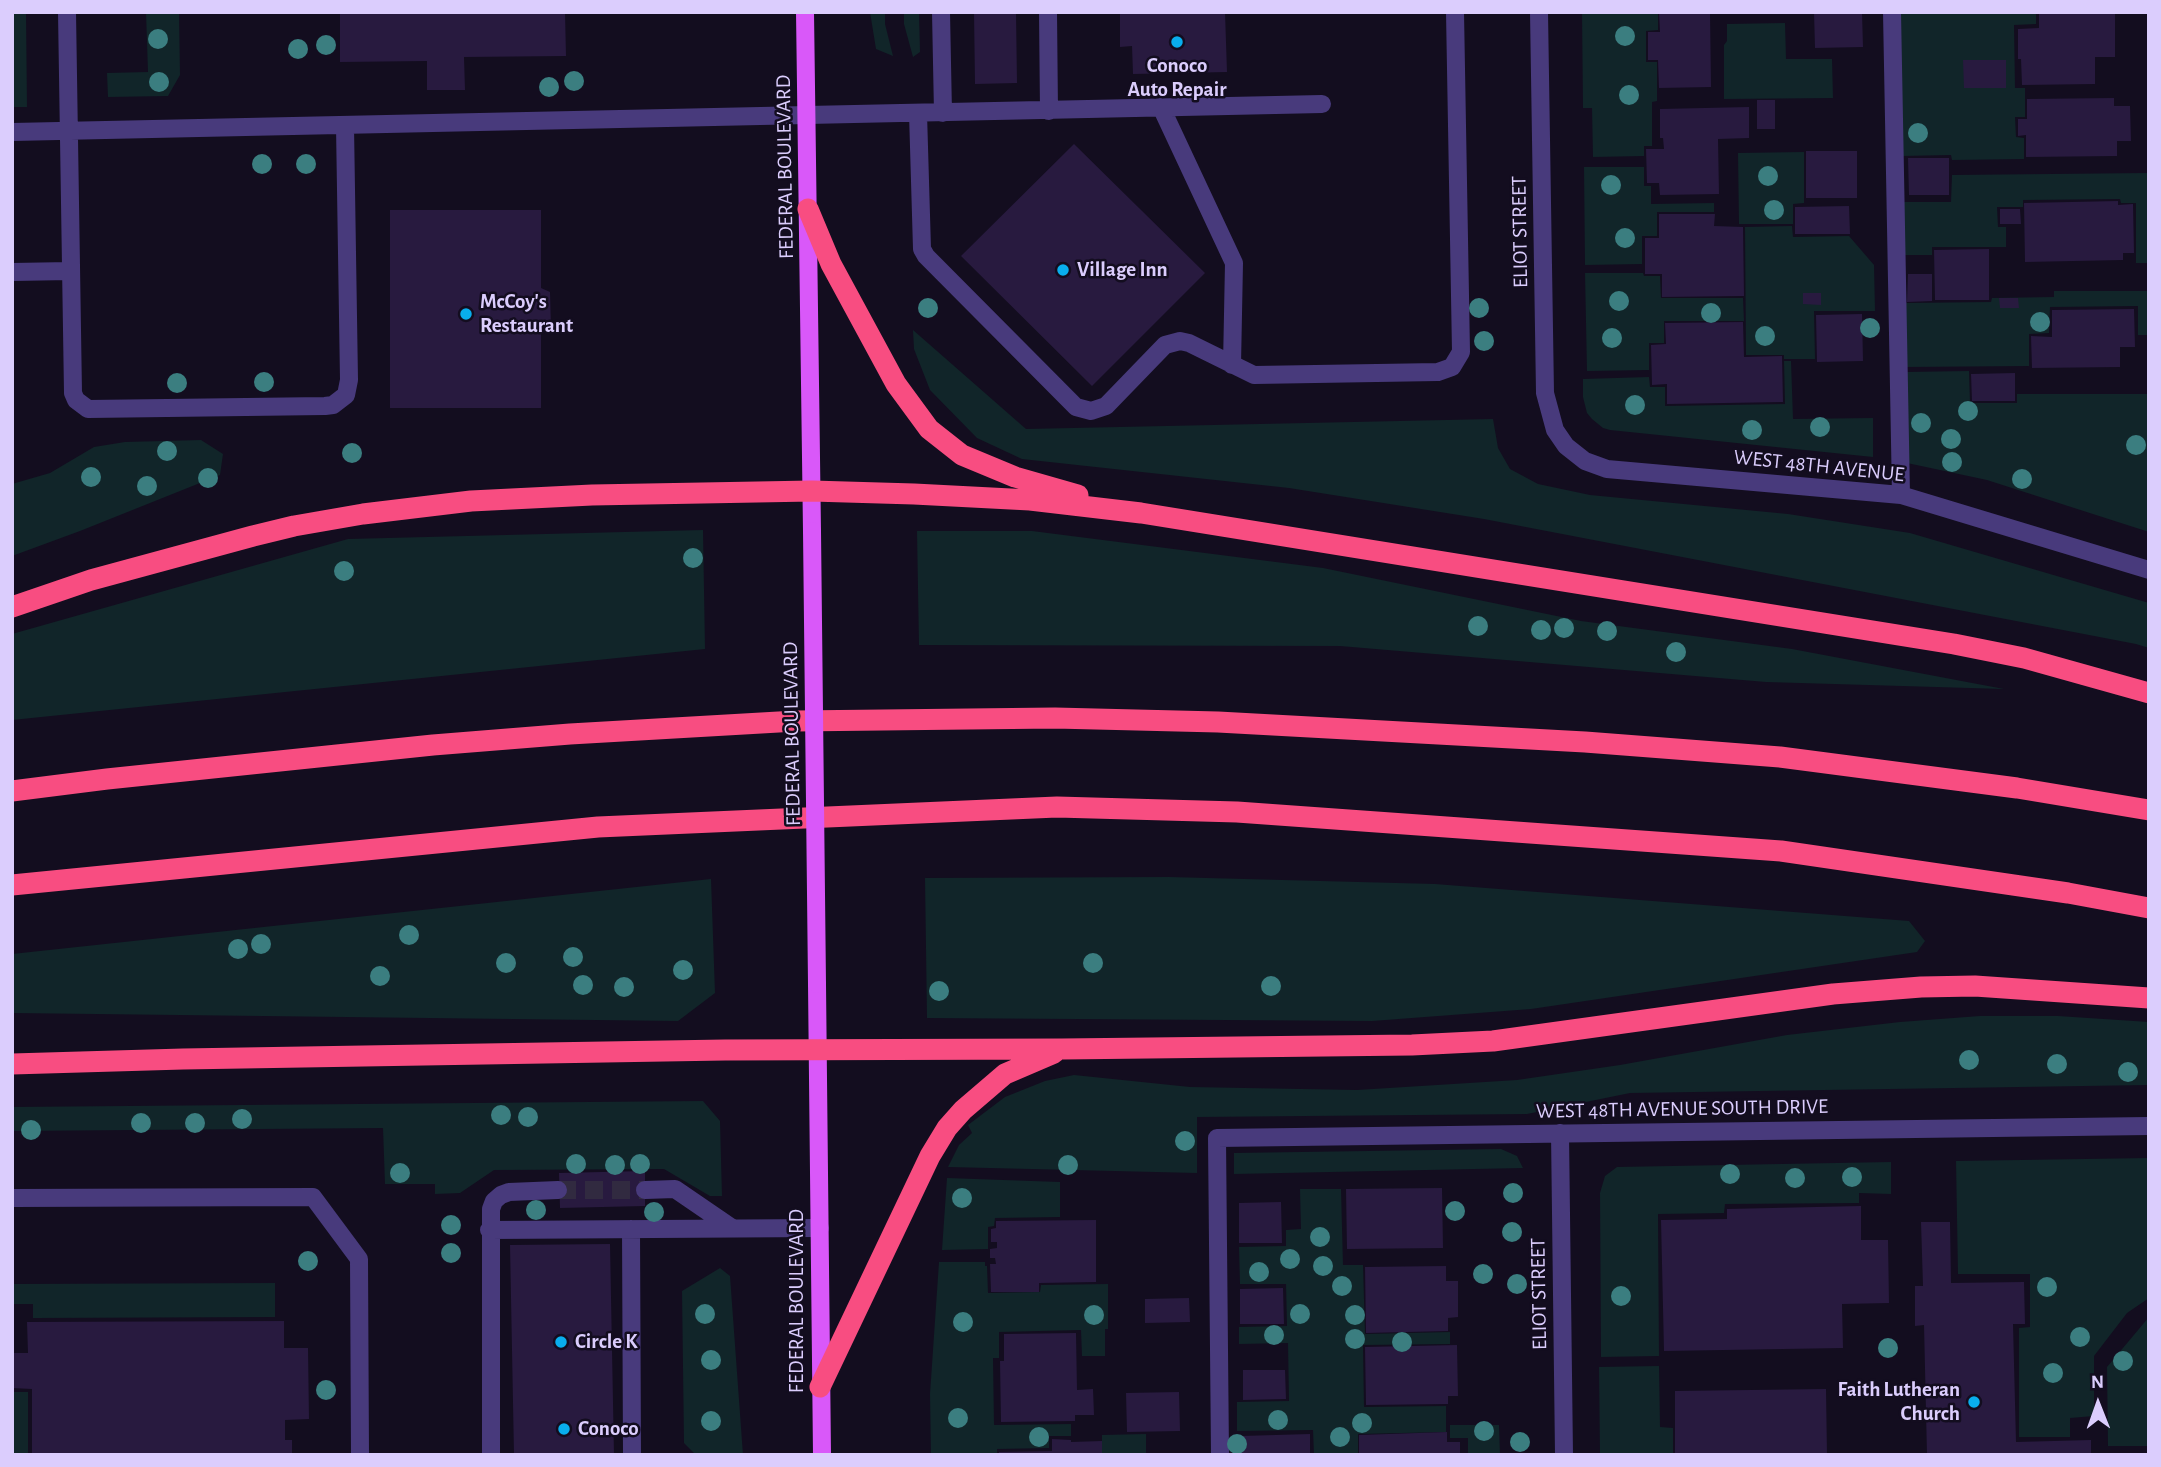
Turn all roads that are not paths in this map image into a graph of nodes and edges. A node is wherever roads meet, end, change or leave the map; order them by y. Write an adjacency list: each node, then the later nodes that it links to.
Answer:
1 (67, 12): 15 (street)
2 (805, 12): 13 (main road, FEDERAL BOULEVARD)
3 (941, 12): 12 (street)
4 (1048, 12): 10 (street)
5 (1455, 12): 20 (street)
6 (1539, 12): 21 (street, ELIOT STREET)
7 (1892, 12): 23 (street)
8 (1322, 104): 9 (street)
9 (1161, 107): 10 (street); 20 (street)
10 (1049, 111): 12 (street)
11 (918, 113): 12 (street); 13 (street); 20 (street)
12 (943, 113)
13 (807, 115): 14 (street); 17 (main road, FEDERAL BOULEVARD)
14 (345, 125): 15 (street); 18 (street)
15 (69, 131): 16 (street); 18 (street)
16 (12, 132)
17 (808, 209): 22 (main road, FEDERAL BOULEVARD); 24 (highway)
18 (70, 271): 19 (street)
19 (12, 272)
20 (1232, 365)
21 (1566, 446): 23 (street, WEST 48TH AVENUE)
22 (812, 491): 24 (highway); 26 (highway); 34 (main road, FEDERAL BOULEVARD, bridge)
23 (1901, 495): 25 (street, WEST 48TH AVENUE)
24 (1140, 513): 27 (highway)
25 (2149, 570)
26 (12, 607)
27 (2149, 693)
28 (12, 791): 29 (highway)
29 (2149, 810)
30 (12, 884): 31 (highway)
31 (2149, 908)
32 (2149, 998): 33 (highway)
33 (1062, 1049): 34 (highway); 45 (highway)
34 (818, 1050): 35 (highway); 42 (main road, FEDERAL BOULEVARD)
35 (12, 1065)
36 (2149, 1126): 37 (street, WEST 48TH AVENUE SOUTH DRIVE)
37 (1559, 1133): 50 (street, WEST 48TH AVENUE SOUTH DRIVE); 51 (street, ELIOT STREET)
38 (558, 1190): 44 (street)
39 (645, 1190): 41 (street)
40 (12, 1198): 46 (street)
41 (732, 1228): 42 (street); 43 (street)
42 (820, 1228): 45 (main road, FEDERAL BOULEVARD)
43 (631, 1229): 44 (street); 48 (street)
44 (489, 1230): 47 (street)
45 (820, 1387): 49 (main road, FEDERAL BOULEVARD)
46 (360, 1455)
47 (491, 1455)
48 (632, 1455)
49 (822, 1455)
50 (1220, 1455)
51 (1564, 1455)

